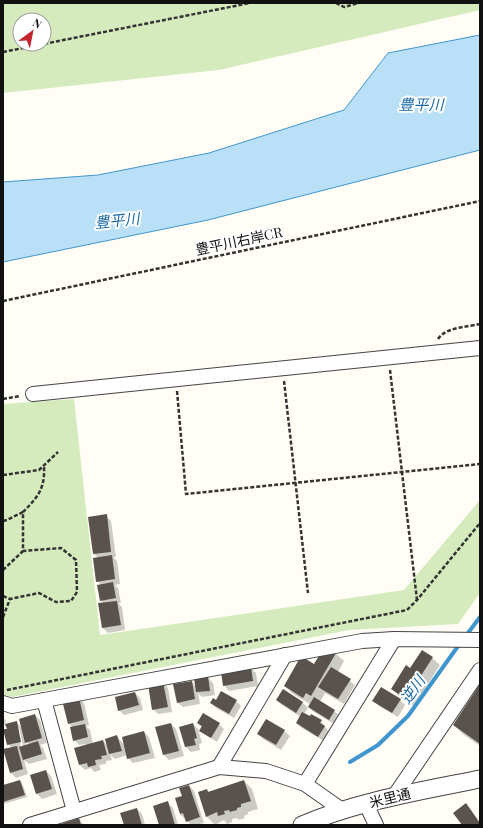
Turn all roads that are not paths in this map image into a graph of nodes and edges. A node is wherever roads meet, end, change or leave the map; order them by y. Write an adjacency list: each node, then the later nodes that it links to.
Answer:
1 (480, 348): 2 (street)
2 (33, 394)
3 (394, 639): 4 (street); 5 (street); 11 (street)
4 (480, 640)
5 (285, 655): 8 (street); 9 (street)
6 (480, 670): 12 (street)
7 (4, 697): 8 (street)
8 (44, 700): 15 (street)
9 (219, 768): 11 (street); 15 (street)
10 (480, 779): 12 (street, 米里通)
11 (305, 784): 14 (street)
12 (395, 795): 13 (street, 米里通)
13 (366, 804): 14 (street, 米里通); 18 (street)
14 (342, 810): 17 (street, 米里通)
15 (74, 811): 16 (street)
16 (30, 825)
17 (302, 825)
18 (376, 825)

